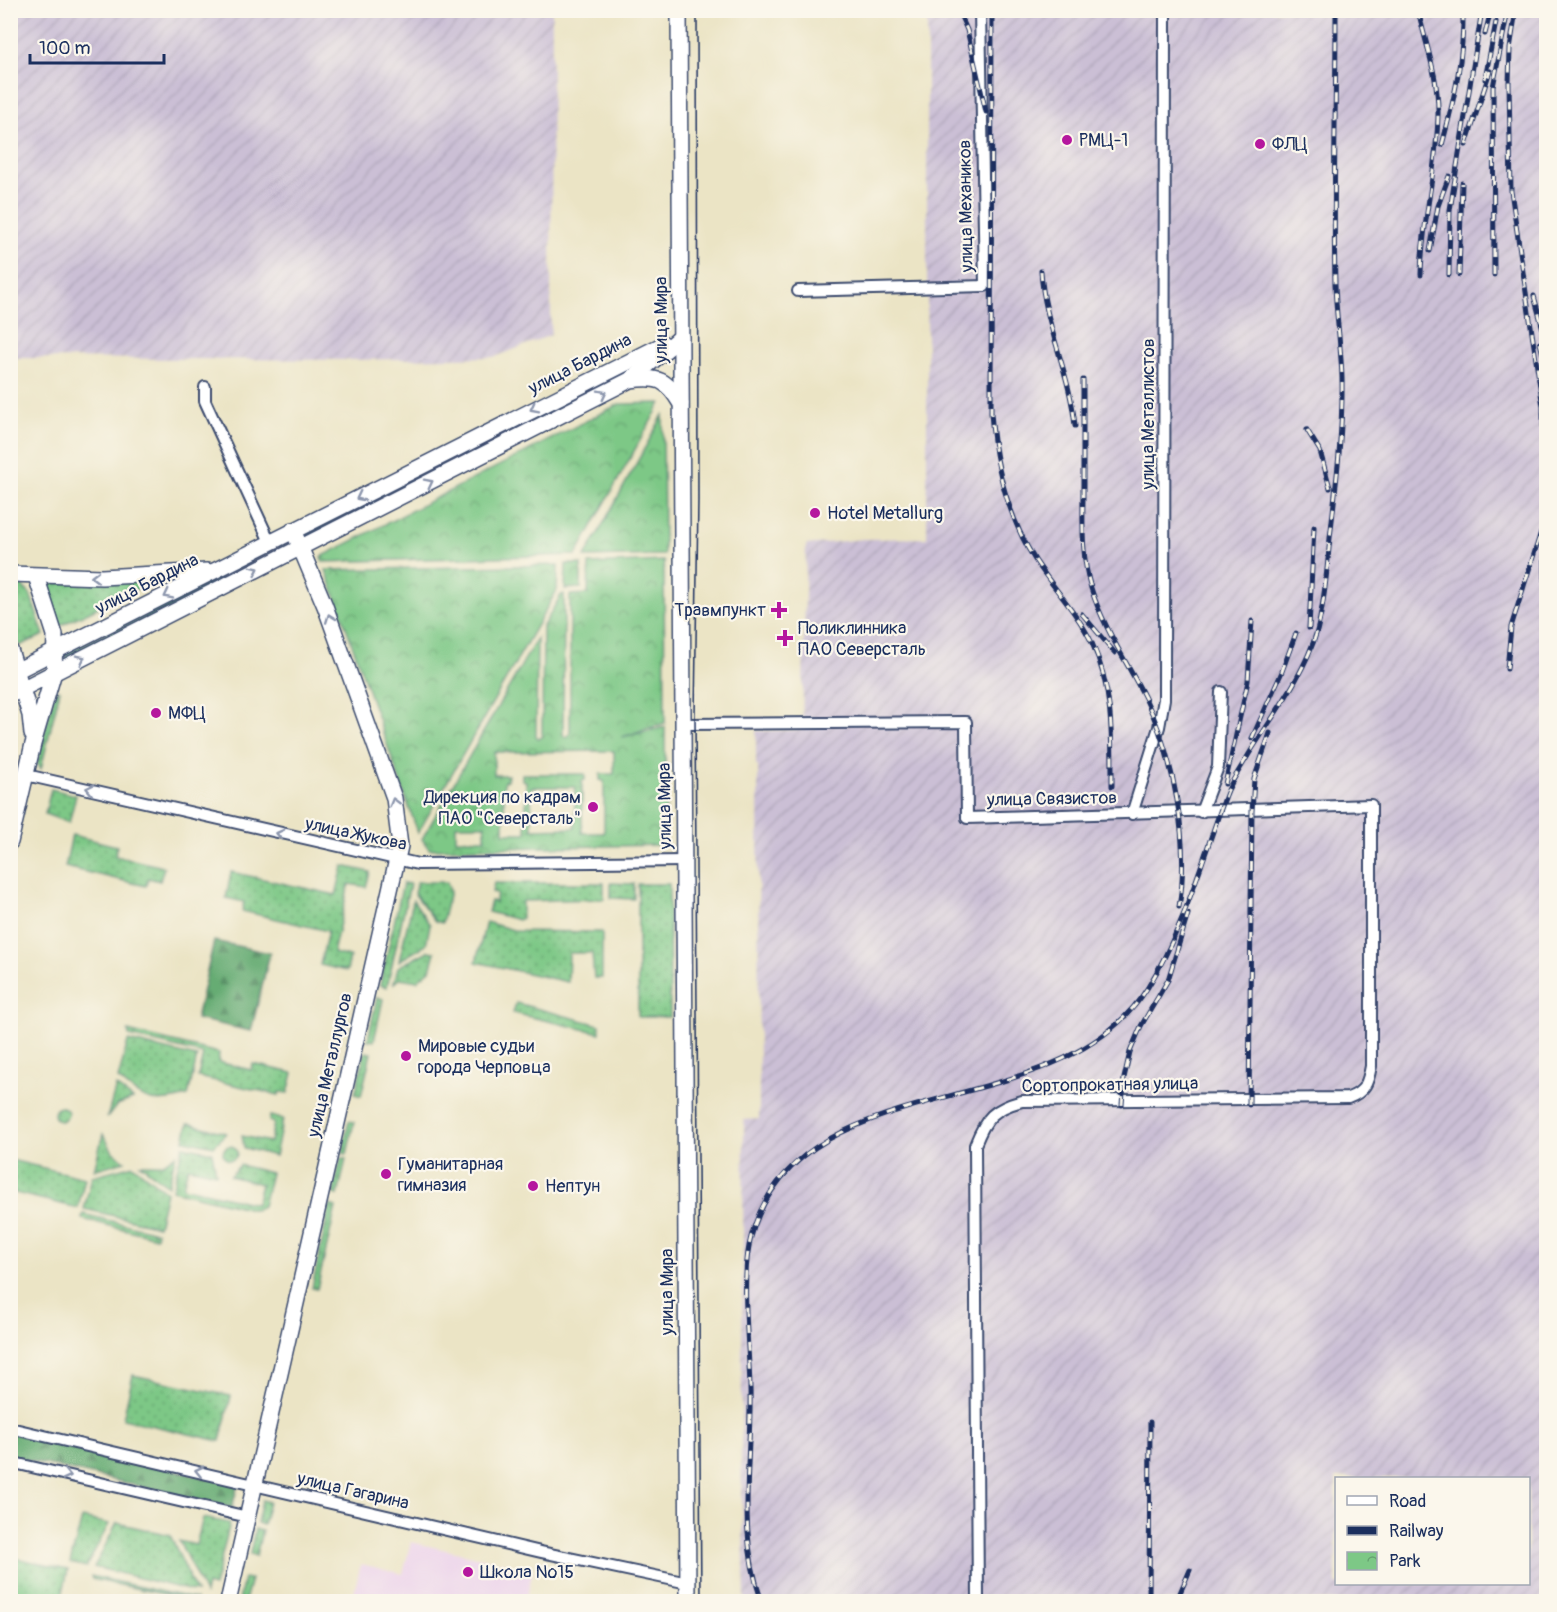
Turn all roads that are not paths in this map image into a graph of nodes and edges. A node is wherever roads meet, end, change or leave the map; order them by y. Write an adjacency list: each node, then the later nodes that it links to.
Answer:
1 (679, 10): 5 (main road, улица Мира)
2 (980, 10): 4 (street, улица Механиков)
3 (1165, 10): 28 (street, улица Металлистов)
4 (798, 291)
5 (681, 337): 6 (main road, улица Бардина); 8 (main road, улица Мира); 9 (main road, улица Бардина, one-way to 9)
6 (630, 380): 8 (main road); 10 (main road, улица Бардина, one-way to 6)
7 (205, 387): 12 (street)
8 (681, 404): 23 (main road, улица Мира)
9 (513, 419): 10 (main road); 11 (main road, улица Бардина, one-way to 11)
10 (521, 436): 13 (main road, улица Бардина, one-way to 10)
11 (293, 530): 12 (main road, улица Бардина); 13 (main road, улица Металлургов)
12 (270, 542): 14 (main road, улица Бардина)
13 (302, 547): 20 (main road, улица Бардина, one-way to 13); 30 (main road, улица Металлургов, one-way to 13)
14 (216, 571): 16 (main road, one-way to 16); 18 (main road, улица Бардина, one-way to 18)
15 (10, 574): 16 (main road)
16 (36, 576): 18 (main road)
17 (10, 650): 19 (main road)
18 (53, 653): 19 (main road, улица Бардина); 20 (main road)
19 (14, 672): 21 (main road)
20 (54, 672): 21 (main road, улица Бардина); 24 (main road)
21 (17, 692): 24 (main road)
22 (1221, 692): 27 (street)
23 (683, 724): 28 (street, улица Связистов); 31 (main road, улица Мира)
24 (33, 744): 25 (main road)
25 (26, 775): 29 (main road); 30 (street, улица Жукова, one-way to 25)
26 (1371, 805): 27 (street, улица Связистов); 39 (street, Сортопрокатная улица)
27 (1201, 812): 28 (street, улица Связистов)
28 (1132, 814)
29 (10, 842)
30 (399, 860): 31 (street, улица Жукова); 34 (main road, улица Металлургов)
31 (685, 861): 36 (main road, улица Мира)
32 (10, 1428): 34 (street, улица Гагарина, one-way to 32)
33 (10, 1462): 35 (street, one-way to 35)
34 (256, 1485): 35 (main road, улица Металлургов); 36 (street, улица Гагарина)
35 (248, 1517): 37 (main road, улица Металлургов)
36 (688, 1583): 38 (main road, улица Мира)
37 (228, 1602)
38 (688, 1602)
39 (978, 1602)

